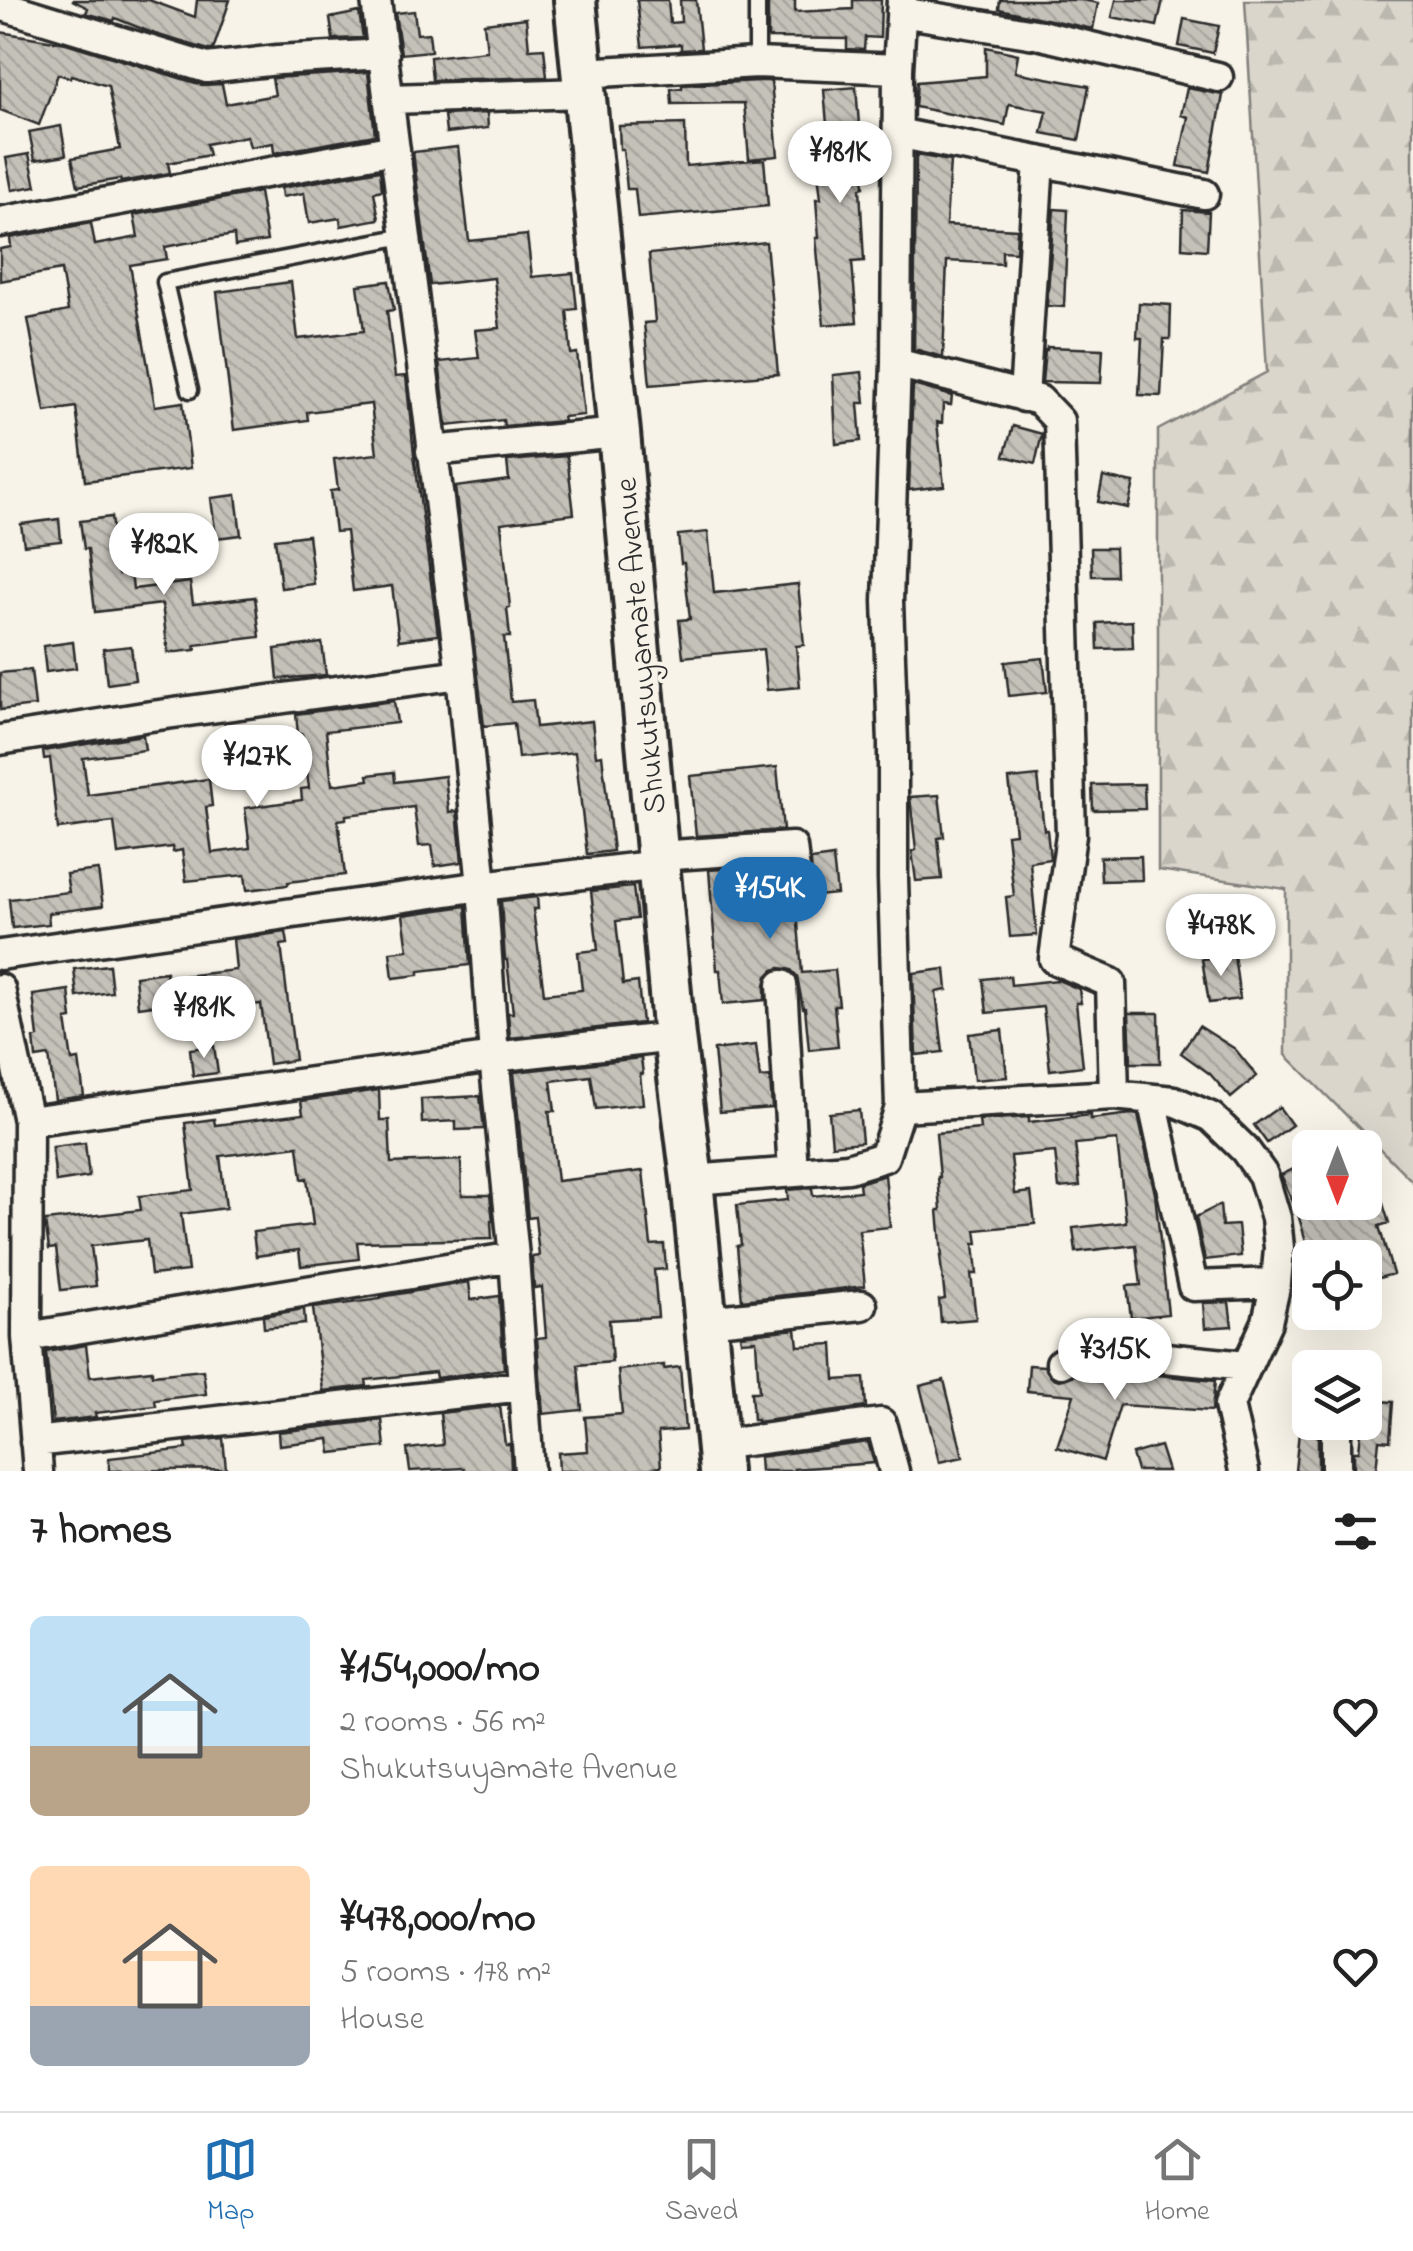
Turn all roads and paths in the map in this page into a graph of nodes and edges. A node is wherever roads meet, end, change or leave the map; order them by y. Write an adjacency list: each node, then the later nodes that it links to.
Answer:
1 (376, 0): 6 (street)
2 (574, 0): 10 (street, Shukutsuyamate Avenue)
3 (757, 0): 7 (lane)
4 (0, 5): 6 (street)
5 (902, 6): 8 (street); 9 (street)
6 (384, 54): 11 (street)
7 (757, 63): 8 (street); 10 (street)
8 (898, 69): 12 (street)
9 (1218, 78)
10 (583, 83): 11 (street); 21 (street, Shukutsuyamate Avenue)
11 (389, 99): 13 (street)
12 (897, 133): 14 (street); 18 (street)
13 (395, 149): 16 (street); 17 (street)
14 (1040, 161): 15 (street); 20 (street)
15 (1204, 194)
16 (0, 222)
17 (405, 236): 19 (lane); 22 (street)
18 (896, 363): 20 (street); 35 (street)
19 (190, 390)
20 (1024, 396): 33 (street)
21 (619, 433): 22 (street); 25 (street, Shukutsuyamate Avenue)
22 (431, 451): 23 (street)
23 (460, 674): 24 (street); 27 (street)
24 (0, 740)
25 (658, 860): 26 (street); 27 (street); 31 (street, Shukutsuyamate Avenue)
26 (796, 880)
27 (482, 886): 28 (street); 32 (street)
28 (0, 955)
29 (782, 985): 37 (street)
30 (0, 989): 36 (street)
31 (674, 1038): 32 (street); 38 (street, Shukutsuyamate Avenue)
32 (494, 1057): 36 (street); 39 (street)
33 (1114, 1095): 34 (street); 35 (street)
34 (1152, 1099): 40 (street); 40 (street)
35 (900, 1107): 37 (street)
36 (28, 1121): 43 (street)
37 (793, 1172): 38 (street)
38 (692, 1180): 42 (street, Shukutsuyamate Avenue)
39 (514, 1258): 43 (street); 46 (street)
40 (1276, 1283): 45 (street)
41 (862, 1305): 42 (street)
42 (705, 1321): 49 (street, Shukutsuyamate Avenue)
43 (27, 1336): 48 (street)
44 (1061, 1363): 45 (street)
45 (1245, 1366): 53 (street)
46 (523, 1386): 48 (street); 51 (street)
47 (1336, 1440): 54 (street)
48 (36, 1442): 50 (street)
49 (718, 1458): 52 (street)
50 (38, 1471)
51 (529, 1471)
52 (894, 1471)
53 (1244, 1471)
54 (1336, 1471)

